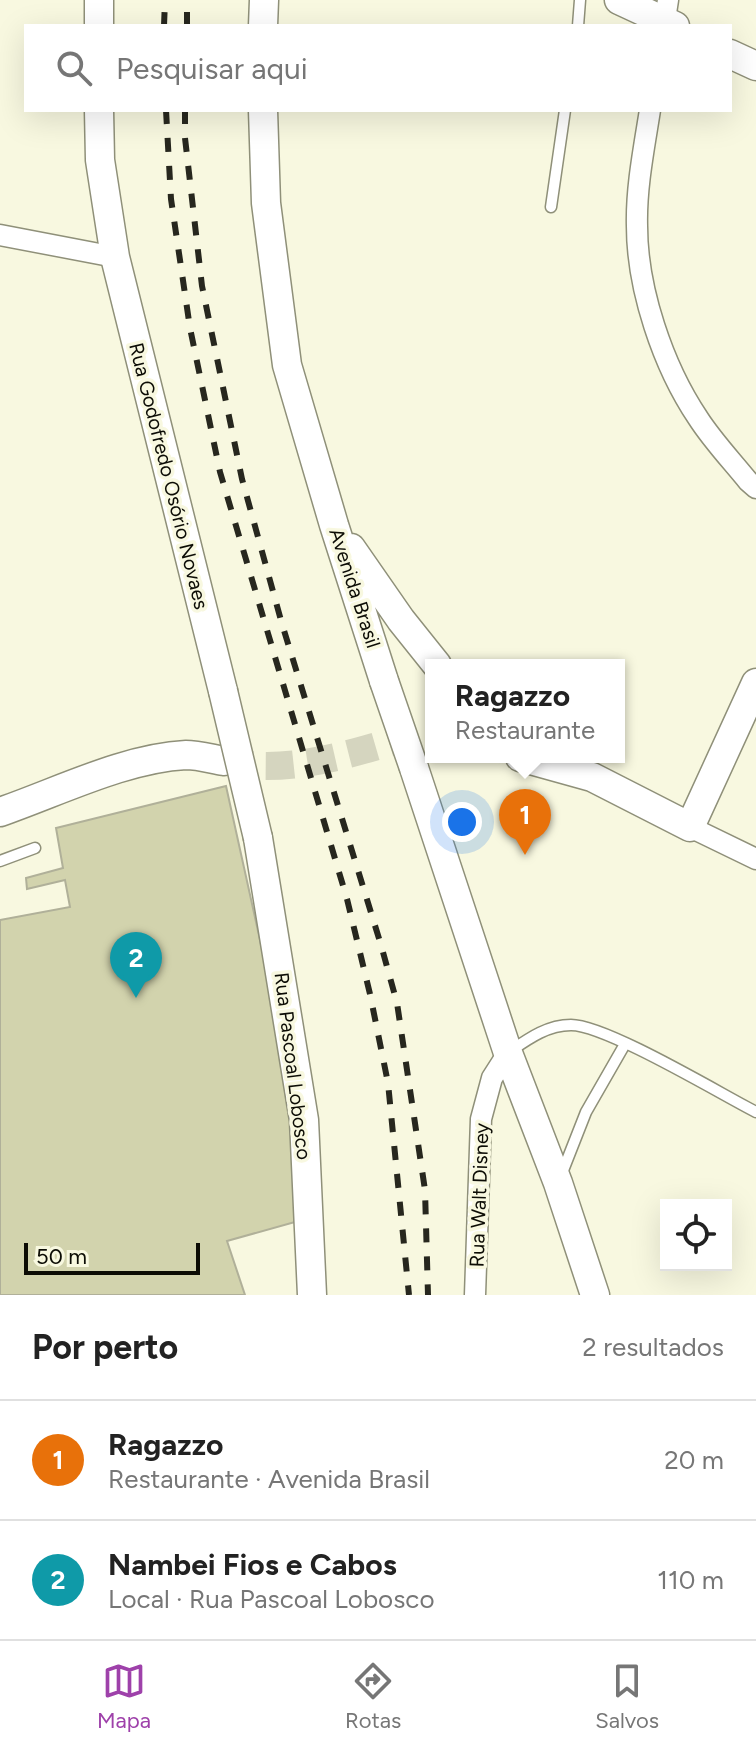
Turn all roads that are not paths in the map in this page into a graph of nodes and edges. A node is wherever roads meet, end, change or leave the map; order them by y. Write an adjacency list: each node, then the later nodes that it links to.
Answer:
1 (99, 0): 6 (main road)
2 (264, 0): 7 (main road)
3 (580, 0): 8 (lane)
4 (619, 0): 5 (main road)
5 (668, 18)
6 (99, 24)
7 (263, 24)
8 (578, 24)
9 (732, 55): 10 (main road)
10 (756, 66)
11 (99, 112): 17 (main road, Rua Godofredo Osório Novaes)
12 (263, 112): 19 (main road, Avenida Brasil)
13 (565, 112): 15 (lane)
14 (650, 112): 18 (street)
15 (551, 207)
16 (0, 235): 17 (street)
17 (115, 257): 28 (main road, Rua Godofredo Osório Novaes, bridge)
18 (756, 488)
19 (334, 525): 20 (main road); 33 (main road, Avenida Brasil, bridge)
20 (432, 659)
21 (756, 683): 27 (main road)
22 (224, 761): 26 (main road)
23 (542, 763): 25 (main road)
24 (568, 763): 25 (main road)
25 (592, 777): 27 (main road)
26 (0, 812)
27 (690, 827): 30 (street)
28 (258, 838): 36 (main road, Rua Pascoal Lobosco)
29 (35, 848): 31 (lane)
30 (756, 859)
31 (0, 861)
32 (625, 1044): 33 (lane); 34 (lane); 35 (lane)
33 (508, 1053): 35 (main road, Avenida Brasil); 37 (street, Rua Walt Disney)
34 (756, 1112)
35 (558, 1183): 38 (main road, Avenida Brasil)
36 (312, 1295)
37 (475, 1295)
38 (595, 1295)

